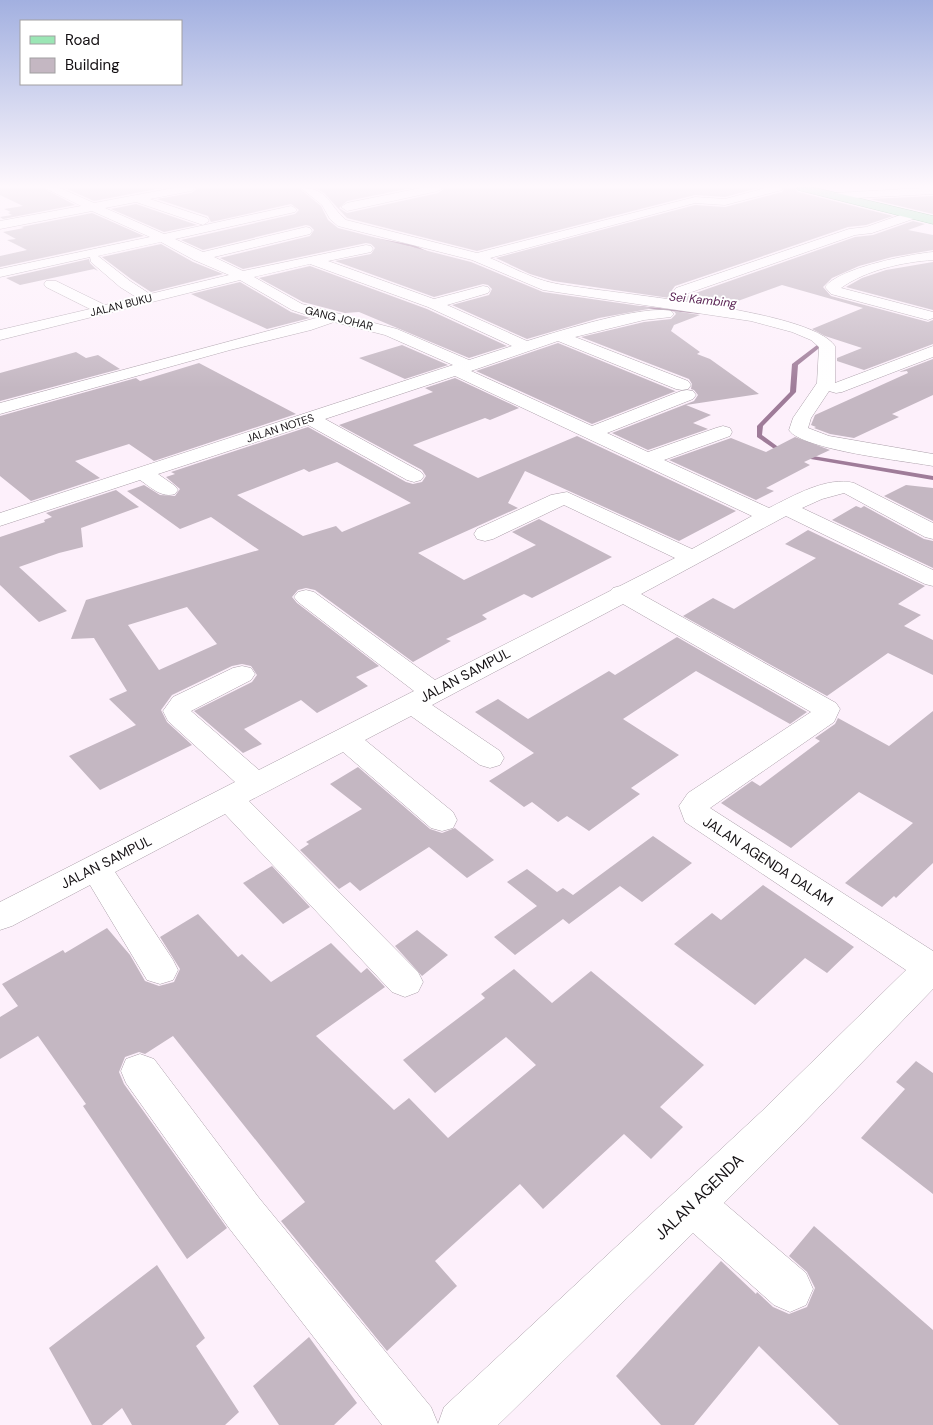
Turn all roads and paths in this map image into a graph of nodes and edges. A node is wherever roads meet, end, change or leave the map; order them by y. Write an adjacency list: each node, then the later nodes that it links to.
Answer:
1 (86, 254): 16 (street)
2 (194, 254): 10 (street, GANG JOHAR)
3 (211, 254): 10 (street)
4 (250, 254): 14 (street)
5 (340, 254): 13 (street, JALAN BUKU)
6 (467, 254): 11 (street)
7 (487, 254): 11 (street)
8 (798, 254): 15 (street)
9 (933, 256): 23 (street)
10 (199, 257): 14 (street, GANG JOHAR)
11 (477, 257): 37 (street)
12 (96, 259): 20 (street)
13 (310, 261): 17 (street, JALAN BUKU); 21 (street)
14 (215, 264): 17 (street, GANG JOHAR)
15 (751, 270)
16 (0, 273)
17 (242, 276): 20 (street, JALAN BUKU); 24 (street, GANG JOHAR)
18 (51, 284): 22 (street)
19 (484, 290): 21 (street)
20 (148, 299): 22 (street, JALAN BUKU)
21 (433, 304): 28 (street)
22 (104, 310): 26 (street, JALAN BUKU)
23 (928, 315)
24 (334, 317): 30 (street, GANG JOHAR); 32 (street)
25 (739, 324): 27 (street, JALAN NOTES)
26 (0, 335)
27 (559, 336): 28 (street, JALAN NOTES); 35 (street)
28 (526, 347): 30 (street, JALAN NOTES)
29 (933, 352): 31 (street)
30 (462, 368): 33 (street, JALAN NOTES); 35 (street, GANG JOHAR)
31 (836, 388)
32 (0, 409)
33 (309, 418): 38 (street, JALAN NOTES); 39 (street)
34 (723, 432): 36 (street)
35 (591, 433): 36 (street, GANG JOHAR)
36 (647, 459): 41 (street, GANG JOHAR)
37 (933, 460)
38 (143, 473): 40 (street); 42 (street, JALAN NOTES)
39 (414, 476)
40 (168, 490)
41 (777, 512): 43 (street, JALAN SAMPUL); 45 (street, JALAN SAMPUL); 46 (street, GANG JOHAR)
42 (0, 520)
43 (933, 532)
44 (485, 534): 45 (street)
45 (693, 558): 47 (street, JALAN SAMPUL)
46 (933, 579)
47 (621, 593): 50 (street, JALAN SAMPUL); 57 (street, JALAN AGENDA DALAM)
48 (306, 597): 50 (street)
49 (242, 674): 53 (street)
50 (422, 698): 51 (street, JALAN SAMPUL); 52 (street)
51 (344, 738): 53 (street, JALAN SAMPUL); 54 (street)
52 (490, 758)
53 (242, 791): 55 (street, JALAN SAMPUL); 59 (street)
54 (442, 820)
55 (95, 867): 56 (street, JALAN SAMPUL); 58 (street)
56 (0, 917)
57 (932, 967): 61 (street, JALAN AGENDA)
58 (160, 970)
59 (405, 982)
60 (140, 1071): 63 (street)
61 (693, 1204): 62 (street); 64 (street, JALAN AGENDA)
62 (790, 1289)
63 (413, 1425)
64 (462, 1425)

